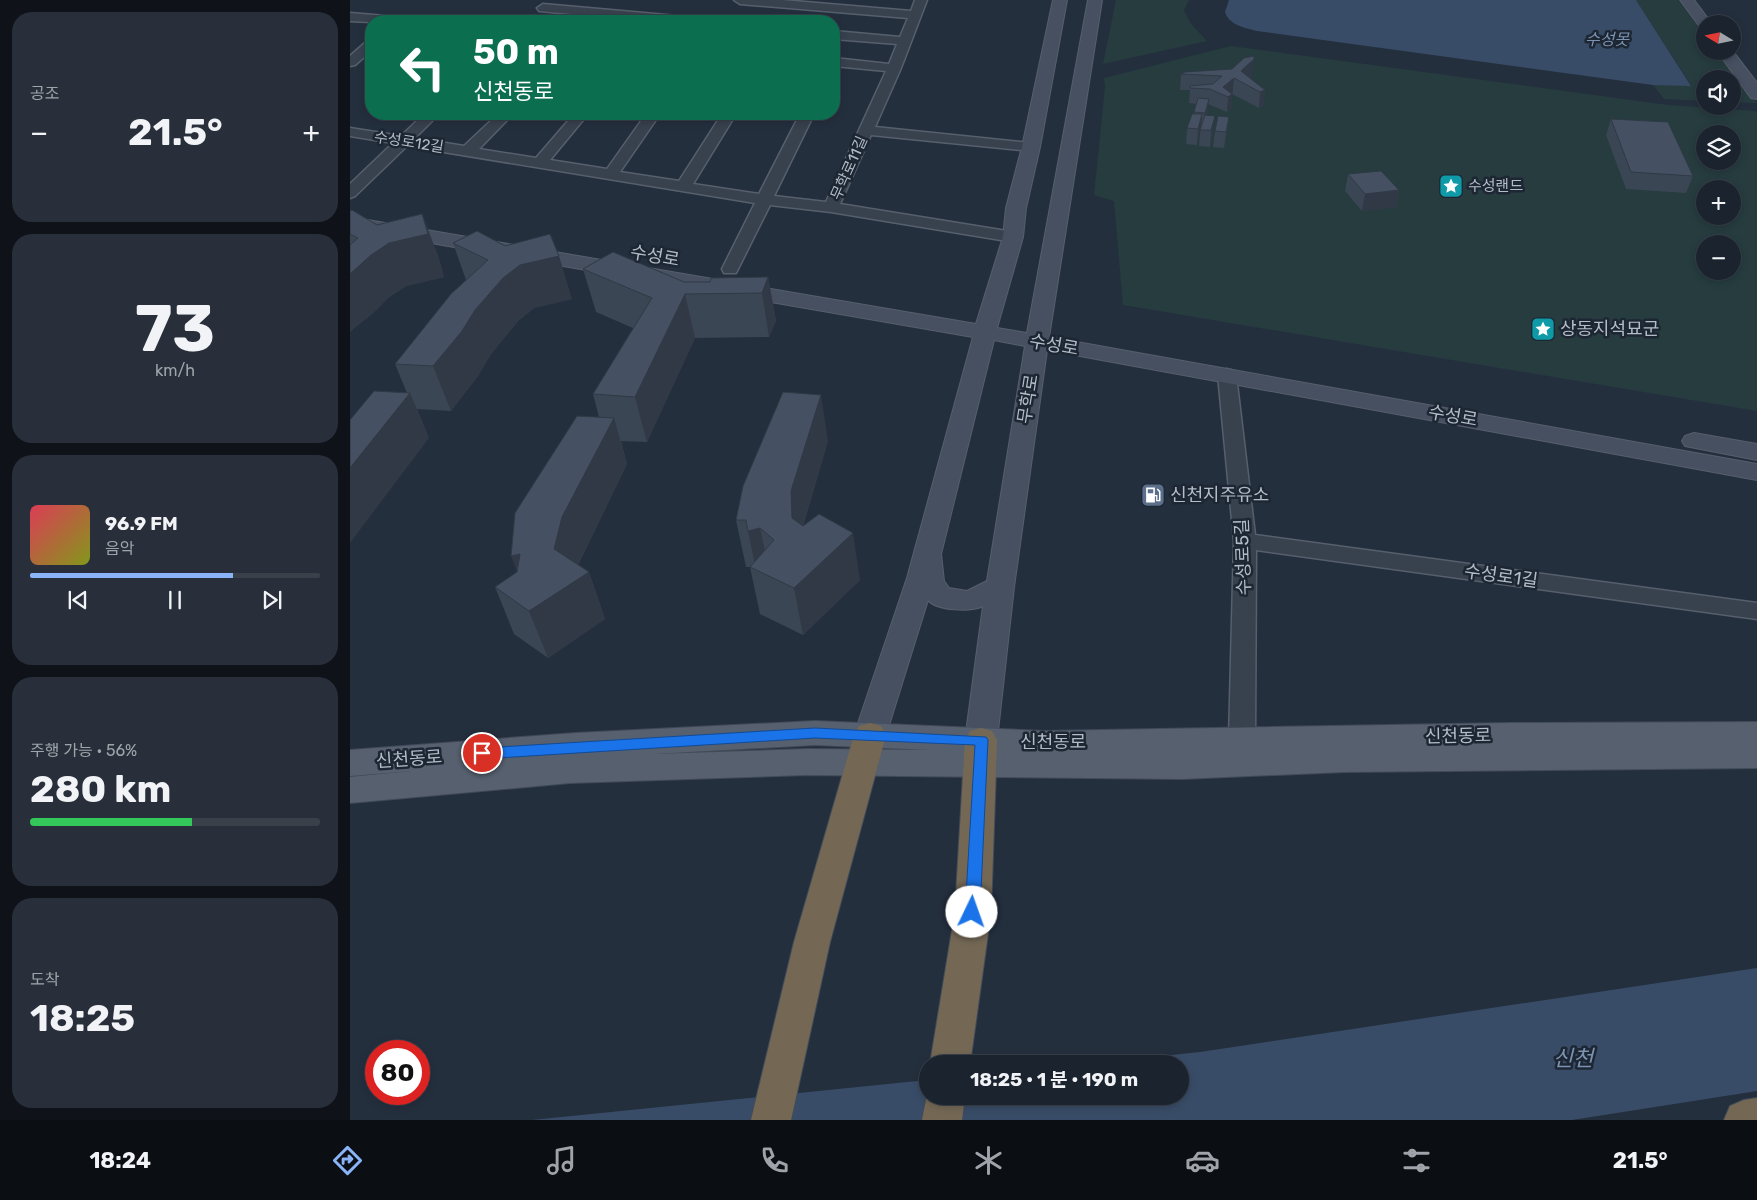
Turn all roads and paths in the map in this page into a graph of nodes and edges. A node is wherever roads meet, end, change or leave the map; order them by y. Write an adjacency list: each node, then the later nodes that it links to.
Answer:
1 (740, 0): 6 (street)
2 (921, 0): 11 (street, 무학로11길)
3 (1060, 0): 32 (main road)
4 (1095, 0): 45 (main road, 무학로)
5 (1687, 0): 12 (main road)
6 (799, 2): 8 (street)
7 (548, 4): 9 (street); 10 (street)
8 (862, 5): 11 (street)
9 (535, 15)
10 (639, 15)
11 (914, 15): 16 (street, 무학로11길)
12 (1698, 15)
13 (350, 17): 14 (street)
14 (365, 18)
15 (840, 36): 16 (street)
16 (904, 41): 21 (street, 무학로11길)
17 (365, 50): 19 (street)
18 (1732, 60): 22 (main road)
19 (350, 62)
20 (840, 63): 21 (street)
21 (894, 68): 29 (street, 무학로11길)
22 (1757, 94)
23 (426, 120): 31 (street)
24 (500, 120): 33 (street, 수성로12길)
25 (576, 120): 34 (street)
26 (649, 120): 35 (street)
27 (725, 120): 36 (street)
28 (804, 120): 38 (street)
29 (866, 130): 32 (street); 40 (street, 무학로11길)
30 (350, 132): 31 (street, 수성로12길)
31 (405, 140): 33 (street, 수성로12길); 37 (street)
32 (1030, 148): 42 (main road)
33 (468, 151): 34 (street, 수성로12길)
34 (540, 163): 35 (street, 수성로12길)
35 (611, 174): 36 (street, 수성로12길)
36 (684, 186): 38 (street, 수성로12길)
37 (350, 193)
38 (765, 200): 40 (street, 무학로11길); 43 (street)
39 (350, 204): 43 (main road, 수성로)
40 (831, 207): 42 (street)
41 (350, 223): 44 (main road, 수성로)
42 (1013, 237): 44 (main road)
43 (730, 269): 44 (main road, 수성로)
44 (987, 324): 45 (main road, 수성로); 50 (main road)
45 (1038, 334): 46 (main road, 수성로); 47 (main road, 수성로); 51 (main road, 무학로)
46 (1227, 375): 48 (main road, 수성로); 49 (street, 수성로5길)
47 (1757, 452)
48 (1757, 472)
49 (1245, 540): 52 (street, 수성로1길); 54 (street, 수성로5길)
50 (928, 550): 51 (main road); 55 (main road)
51 (1000, 587): 56 (main road, 무학로)
52 (1757, 611)
53 (1757, 734): 54 (main road, 신천동로)
54 (1242, 738): 56 (main road, 신천동로)
55 (866, 748): 56 (main road, 신천동로); 58 (main road, 신천동로); 59 (main road, 신천동로); 63 (highway)
56 (981, 753): 57 (main road, 신천동로); 60 (highway)
57 (1757, 755)
58 (350, 763)
59 (350, 790)
60 (951, 1055)
61 (944, 1105): 64 (highway)
62 (1757, 1118): 65 (highway)
63 (771, 1120)
64 (942, 1120)
65 (1744, 1120)

